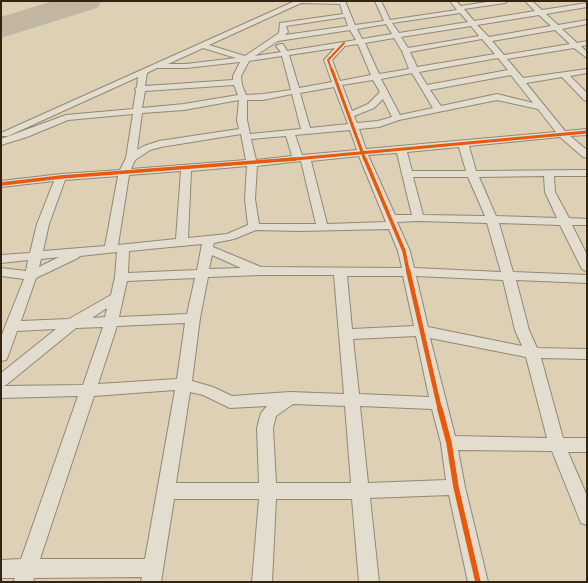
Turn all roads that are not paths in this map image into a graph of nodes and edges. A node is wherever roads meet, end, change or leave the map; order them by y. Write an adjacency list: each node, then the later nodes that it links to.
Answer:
1 (300, 1): 6 (street); 11 (street)
2 (378, 1): 13 (street)
3 (453, 1): 8 (street)
4 (505, 1): 8 (street)
5 (528, 1): 9 (street)
6 (342, 2): 10 (street)
7 (587, 4): 9 (street)
8 (460, 10): 13 (street); 15 (street)
9 (540, 12): 15 (street); 18 (street)
10 (348, 15): 12 (street); 16 (street); 17 (street)
11 (267, 16): 12 (street); 25 (street)
12 (277, 16): 16 (street)
13 (388, 22): 17 (street); 19 (street)
14 (587, 22): 18 (street)
15 (472, 23): 19 (street); 20 (street)
16 (282, 24): 21 (street)
17 (352, 27): 21 (street); 22 (street)
18 (556, 27): 20 (street); 26 (street)
19 (397, 35): 22 (street); 27 (street)
20 (484, 38): 27 (street); 30 (street)
21 (276, 39): 28 (street); 31 (street)
22 (360, 41): 24 (street); 38 (street)
23 (587, 42): 26 (street)
24 (344, 43): 28 (street); 41 (street)
25 (202, 45): 31 (street); 32 (street)
26 (575, 45): 29 (street); 30 (street)
27 (406, 51): 33 (street)
28 (285, 53): 31 (street); 44 (street)
29 (587, 56)
30 (501, 57): 33 (street); 36 (street)
31 (246, 59): 32 (street); 40 (street)
32 (156, 66): 35 (street)
33 (414, 70): 38 (street); 42 (street)
34 (587, 71): 37 (street)
35 (142, 72): 43 (street); 59 (street)
36 (513, 72): 39 (street); 42 (street)
37 (564, 74): 39 (street); 47 (street)
38 (376, 77): 41 (street); 45 (street)
39 (520, 81): 48 (street)
40 (238, 82): 43 (street); 46 (street)
41 (337, 84): 44 (street); 51 (street)
42 (425, 88): 49 (street)
43 (139, 89): 50 (street)
44 (294, 92): 46 (street); 54 (street)
45 (384, 93): 51 (street); 52 (street)
46 (243, 97): 50 (street); 57 (street)
47 (587, 98)
48 (541, 107): 49 (street); 58 (street)
49 (438, 109): 52 (street)
50 (137, 112): 60 (street); 65 (street)
51 (349, 115): 53 (street)
52 (397, 118): 53 (street)
53 (354, 127): 54 (street); 63 (street)
54 (306, 131): 56 (street)
55 (587, 132): 58 (street)
56 (290, 133): 57 (street); 66 (street)
57 (246, 134): 65 (street); 67 (street)
58 (563, 135): 61 (street); 64 (street)
59 (1, 136)
60 (1, 142)
61 (463, 143): 62 (street); 70 (street)
62 (401, 149): 63 (street); 72 (street)
63 (362, 152): 66 (street); 79 (street)
64 (587, 156)
65 (131, 158): 69 (street)
66 (302, 158): 67 (street); 82 (street)
67 (252, 163): 68 (street); 81 (street)
68 (186, 168): 69 (street); 83 (street)
69 (124, 173): 74 (street); 85 (street)
70 (472, 173): 72 (street); 73 (street); 77 (street)
71 (587, 173): 73 (street)
72 (407, 174): 76 (street)
73 (549, 174): 78 (street)
74 (61, 177): 75 (street); 87 (street)
75 (1, 184)
76 (418, 218): 77 (street); 79 (street)
77 (492, 220): 78 (street); 95 (street)
78 (565, 221): 80 (street); 89 (street)
79 (392, 222): 82 (street); 92 (street)
80 (587, 222)
81 (254, 227): 82 (street); 84 (street)
82 (322, 227)
83 (182, 243): 84 (street); 85 (street)
84 (208, 245): 90 (street); 94 (street)
85 (117, 248): 86 (street); 97 (street)
86 (84, 251): 87 (street); 96 (street)
87 (36, 255): 88 (street); 96 (street)
88 (1, 259)
89 (587, 267)
90 (261, 271): 93 (street); 94 (street)
91 (1, 272): 96 (street)
92 (410, 272): 93 (street); 95 (street); 104 (street)
93 (340, 273): 105 (street)
94 (201, 274): 97 (street); 100 (street)
95 (508, 275): 98 (street); 106 (street)
96 (31, 276): 103 (street)
97 (121, 276): 99 (street)
98 (587, 279)
99 (117, 297): 101 (street); 102 (street)
100 (193, 318): 102 (street); 110 (street)
101 (74, 322): 102 (street); 103 (street); 109 (street)
102 (110, 322): 111 (street)
103 (12, 326): 108 (street)
104 (422, 331): 105 (street); 106 (street); 115 (street)
105 (347, 334): 114 (street)
106 (532, 353): 107 (street); 117 (street)
107 (587, 354)
108 (1, 356)
109 (1, 381)
110 (184, 384): 111 (street); 113 (street); 120 (street)
111 (88, 390): 112 (street); 125 (street)
112 (1, 392)
113 (290, 398): 114 (street); 121 (street)
114 (353, 401): 115 (street); 122 (street)
115 (438, 404): 116 (street)
116 (449, 443): 117 (street); 119 (street)
117 (557, 444): 118 (street); 123 (street)
118 (587, 445)
119 (456, 487): 122 (street); 129 (street)
120 (166, 491): 121 (street); 126 (street)
121 (268, 491): 122 (street); 127 (street)
122 (361, 491): 128 (street)
123 (587, 517)
124 (1, 569): 125 (street)
125 (25, 575): 126 (street)
126 (152, 575)
127 (262, 582)
128 (369, 582)
129 (478, 582)

